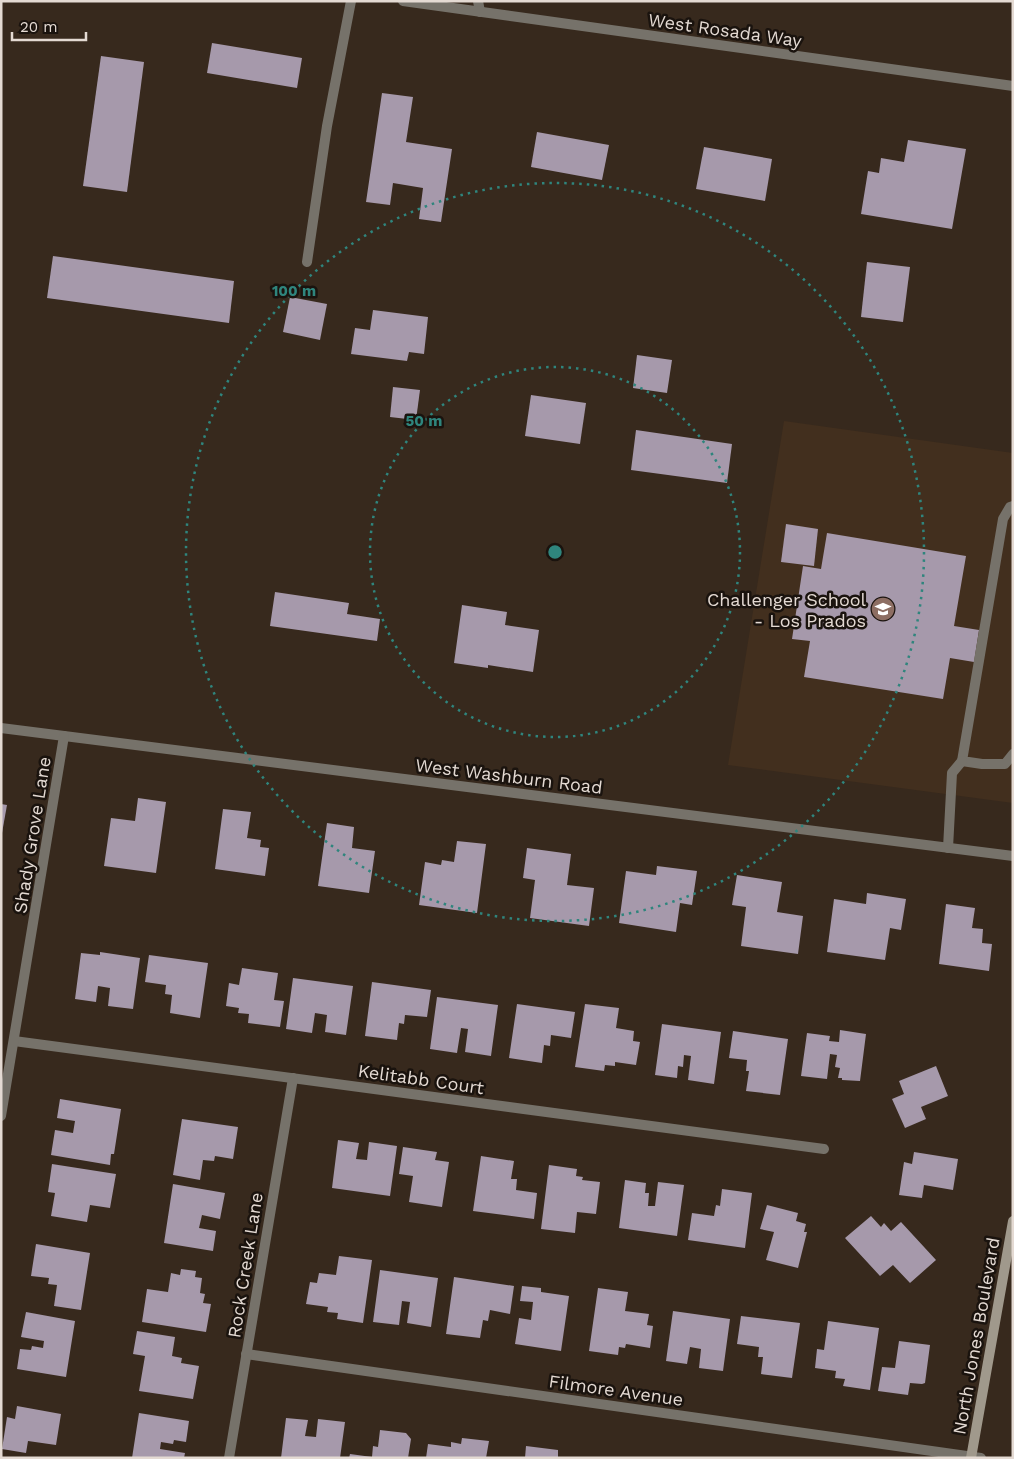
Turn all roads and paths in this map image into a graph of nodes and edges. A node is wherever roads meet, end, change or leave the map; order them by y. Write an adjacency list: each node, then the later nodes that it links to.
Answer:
1 (351, 1): 5 (street)
2 (403, 1): 3 (street, West Rosada Way)
3 (479, 7): 4 (street, West Rosada Way)
4 (1013, 86)
5 (307, 262)
6 (1013, 506): 10 (street)
7 (1, 728): 8 (street, West Washburn Road)
8 (64, 736): 11 (street, West Washburn Road); 13 (street, Shady Grove Lane)
9 (1013, 754): 10 (street)
10 (962, 761): 11 (street)
11 (948, 848): 12 (street, West Washburn Road)
12 (1013, 856)
13 (14, 1041): 14 (street, Kelitabb Court); 15 (street, Shady Grove Lane)
14 (292, 1078): 16 (street, Kelitabb Court); 18 (street, Rock Creek Lane)
15 (1, 1116)
16 (824, 1149)
17 (1013, 1220): 19 (main road, North Jones Boulevard)
18 (246, 1354): 19 (street, Filmore Avenue); 20 (street, Rock Creek Lane)
19 (974, 1457)
20 (229, 1458)

